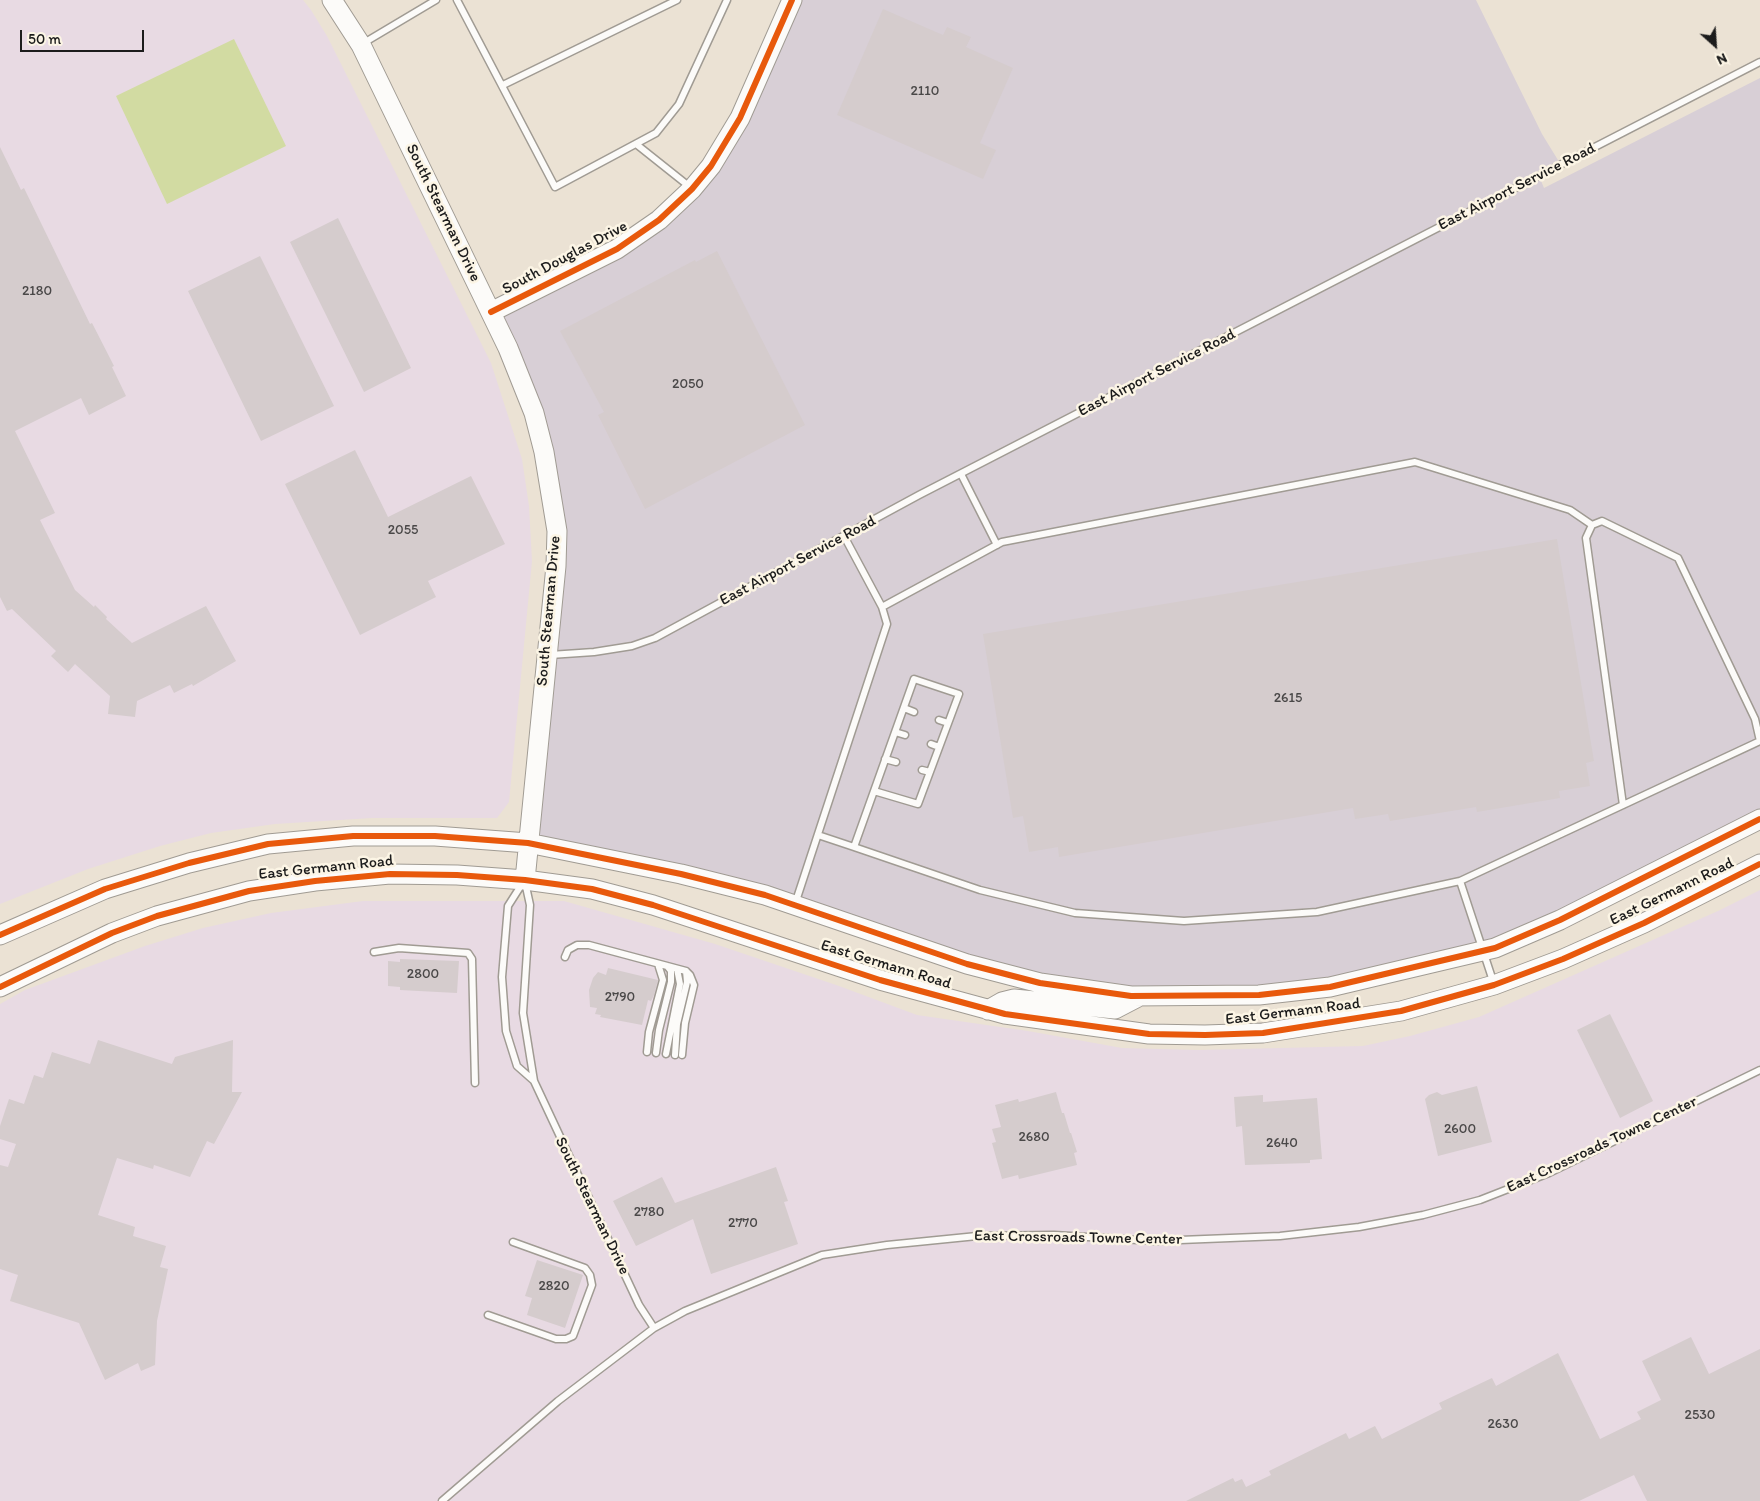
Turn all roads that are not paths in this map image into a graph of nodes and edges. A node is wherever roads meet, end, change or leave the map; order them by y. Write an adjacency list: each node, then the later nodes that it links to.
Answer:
1 (332, 0): 7 (main road, South Stearman Drive)
2 (436, 0): 7 (lane)
3 (457, 0): 9 (lane)
4 (676, 0): 9 (lane)
5 (727, 0): 10 (lane)
6 (792, 0): 11 (main road, South Douglas Drive)
7 (361, 45): 12 (main road, South Stearman Drive)
8 (1760, 62): 13 (lane, East Airport Service Road)
9 (503, 85): 10 (lane)
10 (636, 144): 11 (lane)
11 (692, 189): 12 (main road, South Douglas Drive)
12 (491, 312): 18 (main road, South Stearman Drive)
13 (961, 474): 15 (lane, East Airport Service Road); 16 (lane)
14 (1592, 525): 16 (lane); 25 (lane); 33 (lane)
15 (844, 536): 17 (lane); 18 (lane, East Airport Service Road)
16 (998, 545): 17 (lane)
17 (882, 607): 35 (lane)
18 (546, 655): 36 (main road, South Stearman Drive)
19 (904, 708): 20 (lane); 22 (lane); 23 (lane)
20 (914, 712)
21 (939, 720): 22 (lane)
22 (948, 723): 27 (lane)
23 (895, 732): 24 (lane); 28 (lane)
24 (905, 735)
25 (1760, 742): 33 (lane)
26 (931, 744): 27 (lane)
27 (939, 747): 31 (lane)
28 (886, 759): 29 (lane); 32 (lane)
29 (896, 762)
30 (922, 770): 31 (lane)
31 (930, 772): 32 (lane)
32 (874, 791): 37 (lane)
33 (1623, 805): 40 (lane)
34 (1760, 819): 44 (main road, East Germann Road)
35 (818, 835): 37 (lane); 41 (lane)
36 (528, 843): 39 (main road, South Stearman Drive); 41 (main road, East Germann Road); 42 (main road, East Germann Road)
37 (854, 847): 40 (lane)
38 (1760, 864): 49 (main road, East Germann Road)
39 (524, 880): 50 (main road, East Germann Road); 52 (main road, East Germann Road); 58 (lane, South Stearman Drive); 58 (lane, South Stearman Drive)
40 (1460, 881): 44 (lane)
41 (795, 906): 51 (main road, East Germann Road)
42 (0, 935)
43 (374, 952): 59 (lane)
44 (1482, 952): 49 (lane); 51 (main road, East Germann Road)
45 (565, 957): 46 (lane)
46 (658, 964): 47 (lane); 53 (lane)
47 (667, 966): 48 (lane); 54 (lane)
48 (677, 969): 55 (lane); 56 (lane)
49 (1494, 986): 52 (main road, East Germann Road)
50 (0, 987)
51 (1141, 996): 52 (main road)
52 (988, 1010)
53 (647, 1052)
54 (656, 1053)
55 (666, 1054)
56 (679, 1055)
57 (1760, 1070): 62 (lane, East Crossroads Towne Center)
58 (534, 1081): 62 (lane, South Stearman Drive)
59 (476, 1083)
60 (512, 1242): 61 (lane)
61 (488, 1315)
62 (654, 1328): 63 (lane, East Crossroads Towne Center)
63 (442, 1501)

